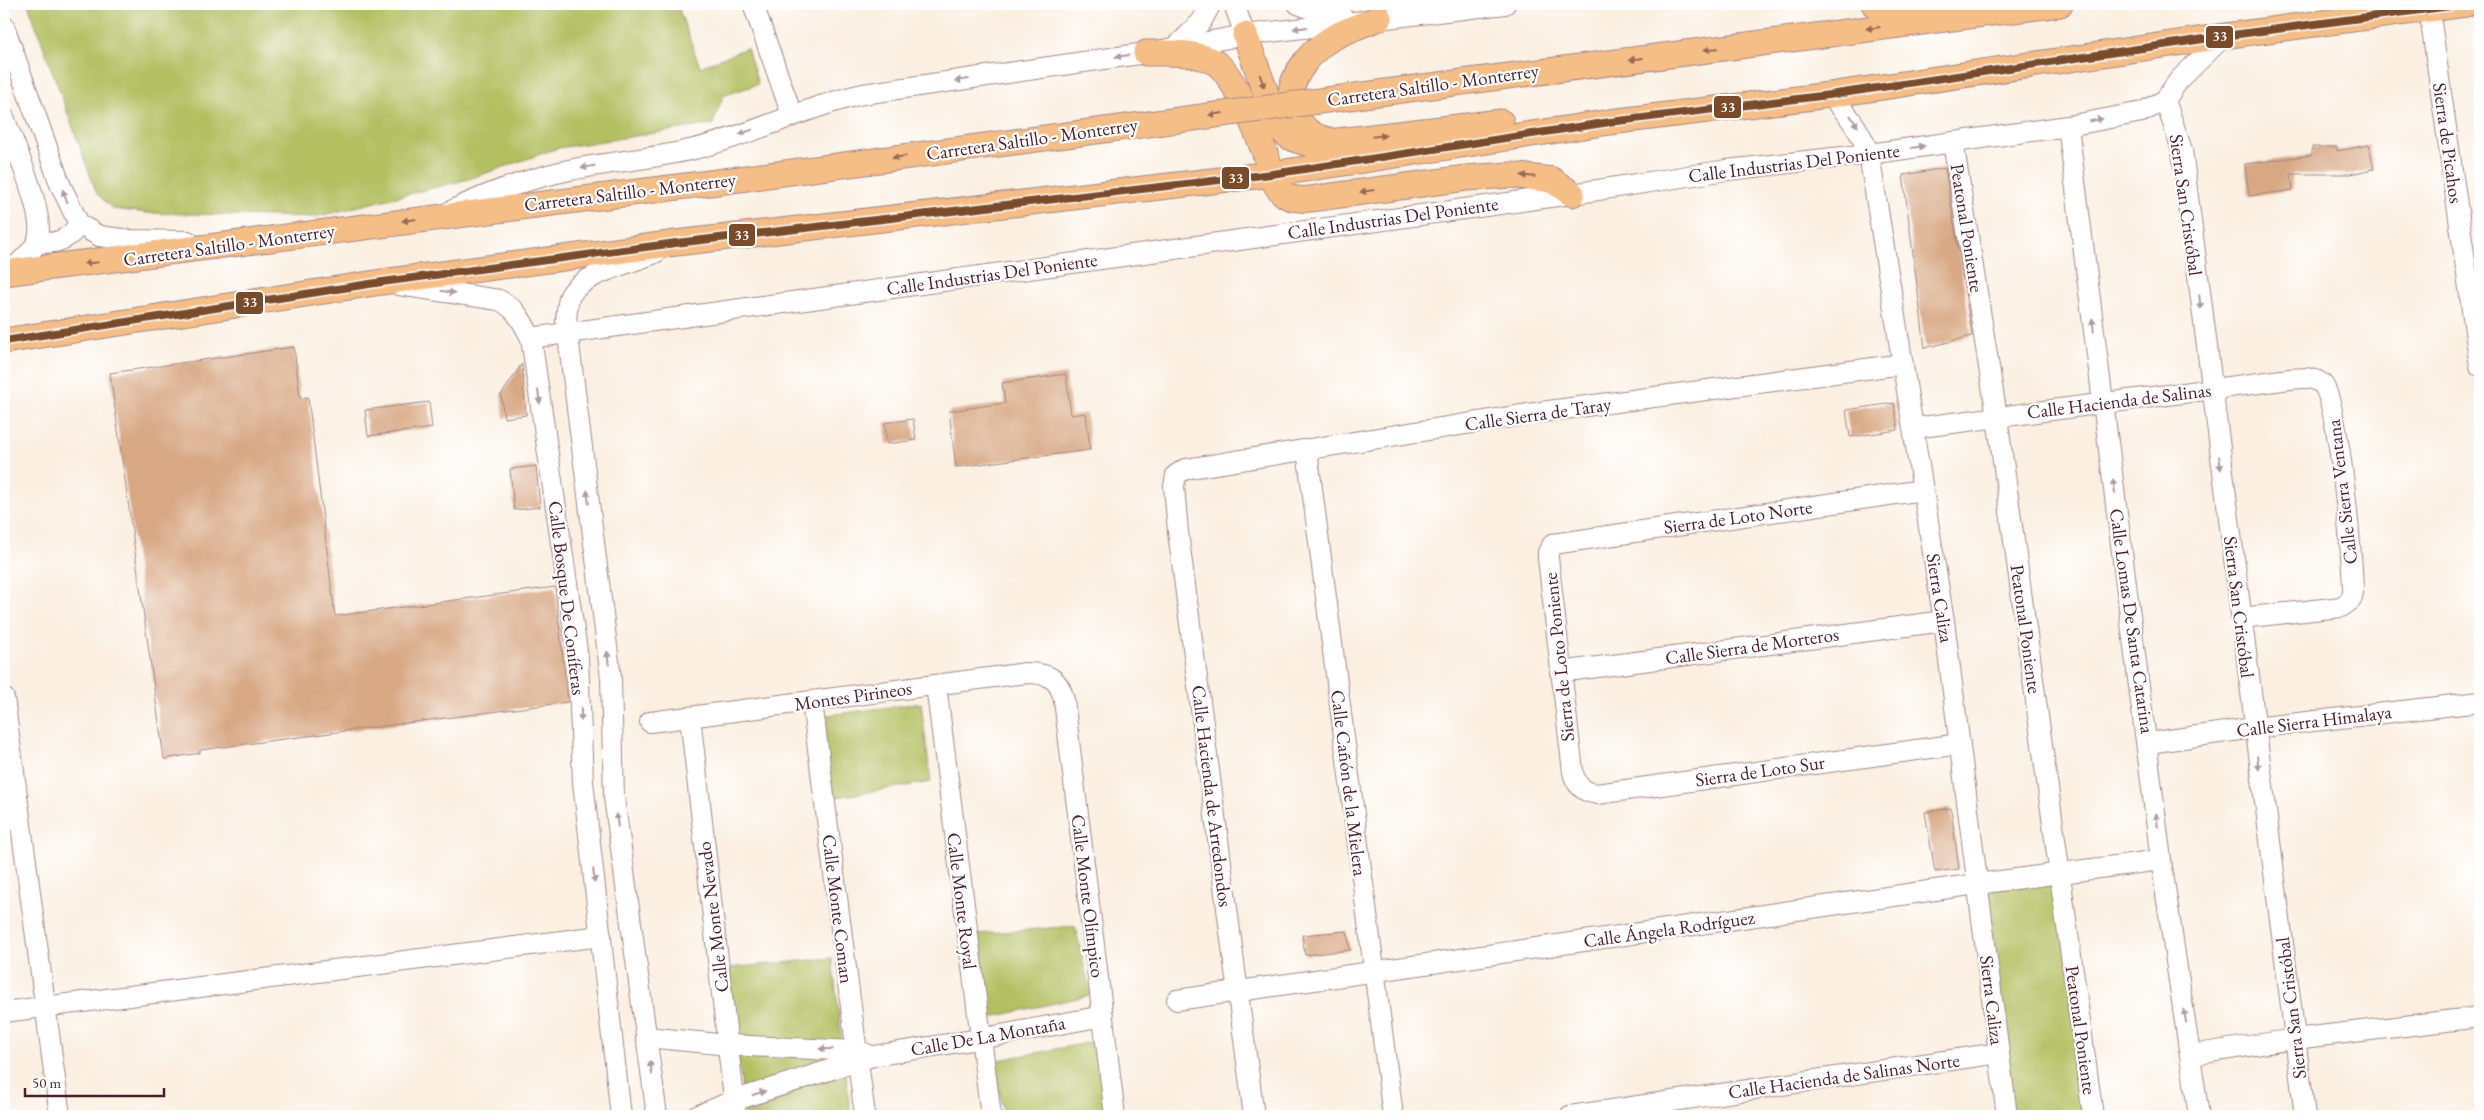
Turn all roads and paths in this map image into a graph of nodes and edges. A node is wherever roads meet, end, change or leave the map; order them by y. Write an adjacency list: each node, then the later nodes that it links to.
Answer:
1 (754, 4): 19 (street)
2 (1211, 4): 15 (street)
3 (1234, 4): 13 (street)
4 (1298, 4): 10 (street)
5 (1505, 4): 10 (street)
6 (1874, 4): 11 (main road)
7 (2060, 4): 11 (main road, Carretera Saltillo - Monterrey)
8 (2466, 4): 9 (main road)
9 (2429, 8): 14 (main road); 33 (street, Sierra de Picahos)
10 (1379, 18): 13 (street, one-way to 13); 23 (main road)
11 (1930, 21): 28 (main road, Carretera Saltillo - Monterrey, one-way to 28, bridge)
12 (4, 26): 29 (street, one-way to 12)
13 (1245, 35): 15 (street); 23 (main road, one-way to 23)
14 (2224, 36): 17 (main road); 18 (street, Calle Industrias Del Poniente)
15 (1175, 48): 16 (street)
16 (1146, 53): 19 (street, one-way to 19); 26 (main road)
17 (1829, 95): 21 (main road); 25 (street, Sierra Caliza, one-way to 25)
18 (2164, 100): 22 (street, Calle Industrias Del Poniente, one-way to 18); 42 (street, Sierra San Cristóbal, one-way to 42)
19 (792, 115): 28 (street, one-way to 28)
20 (4, 117): 30 (street)
21 (1610, 122): 23 (main road, one-way to 21); 26 (main road)
22 (2068, 126): 24 (street, Calle Industrias Del Poniente); 43 (street, Calle Lomas De Santa Catarina, one-way to 22)
23 (1330, 141)
24 (1953, 142): 25 (street, Calle Industrias Del Poniente, one-way to 24); 44 (street, Peatonal Poniente)
25 (1870, 154): 27 (street, Calle Industrias Del Poniente); 39 (street, Sierra Caliza)
26 (1272, 174): 27 (main road, one-way to 26); 31 (main road)
27 (1572, 194): 36 (street, Calle Industrias Del Poniente)
28 (442, 215): 32 (main road, Carretera Saltillo - Monterrey, one-way to 32)
29 (79, 224): 30 (street); 32 (street)
30 (37, 242): 34 (street)
31 (676, 243): 35 (main road); 36 (street, Calle Bosque De Coníferas)
32 (232, 244): 34 (main road, Carretera Saltillo - Monterrey, one-way to 34)
33 (2474, 272): 40 (street, Sierra de Picahos)
34 (6, 273)
35 (382, 282): 37 (street, Calle Bosque De Coníferas, one-way to 37); 38 (main road)
36 (567, 334): 37 (street, Calle Industrias Del Poniente); 75 (street, Calle Bosque De Coníferas, one-way to 36)
37 (531, 338): 67 (street, Calle Bosque De Coníferas, one-way to 67)
38 (4, 340)
39 (1903, 364): 45 (street, Sierra Caliza); 46 (street, Calle Sierra de Taray)
40 (2480, 366)
41 (2323, 385): 42 (street, Calle Hacienda de Salinas); 50 (street, Calle Sierra Ventana)
42 (2211, 390): 43 (street, Calle Hacienda de Salinas); 50 (street, Sierra San Cristóbal, one-way to 50)
43 (2103, 404): 44 (street, Calle Hacienda de Salinas); 61 (street, Calle Lomas De Santa Catarina, one-way to 43)
44 (1997, 417): 45 (street, Calle Hacienda de Salinas); 65 (street, Peatonal Poniente)
45 (1914, 428): 48 (street, Sierra Caliza)
46 (1307, 450): 47 (street, Calle Sierra de Taray); 68 (street, Calle Cañón de la Mielera)
47 (1176, 475): 69 (street, Calle Hacienda de Arredondos)
48 (1923, 490): 49 (street, Sierra de Loto Norte); 51 (street, Sierra Caliza)
49 (1553, 544): 52 (street, Sierra de Loto Poniente)
50 (2241, 618): 60 (street, Sierra San Cristóbal)
51 (1944, 621): 52 (street, Calle Sierra de Morteros); 62 (street, Sierra Caliza)
52 (1560, 672): 63 (street, Sierra de Loto Poniente)
53 (1055, 679): 54 (street, Montes Pirineos); 73 (street, Calle Monte Olímpico)
54 (936, 685): 56 (street, Montes Pirineos); 76 (street, Calle Monte Royal)
55 (4, 698): 71 (street)
56 (812, 702): 58 (street, Montes Pirineos); 81 (street, Calle Monte Coman)
57 (2480, 702): 60 (street, Calle Sierra Himalaya)
58 (690, 717): 59 (street, Montes Pirineos); 78 (street, Calle Monte Nevado)
59 (650, 722)
60 (2254, 728): 61 (street, Calle Sierra Himalaya); 77 (street, Sierra San Cristóbal, one-way to 77)
61 (2148, 743): 64 (street, Calle Lomas De Santa Catarina, one-way to 61)
62 (1960, 744): 63 (street, Sierra de Loto Sur); 66 (street, Sierra Caliza)
63 (1572, 772)
64 (2161, 860): 65 (street, Calle Ángela Rodríguez); 80 (street, Calle Lomas De Santa Catarina, one-way to 64)
65 (2059, 873): 66 (street, Calle Ángela Rodríguez); 94 (street, Peatonal Poniente)
66 (1977, 884): 68 (street, Calle Ángela Rodríguez); 79 (street, Sierra Caliza)
67 (601, 936): 71 (street); 84 (street, Calle Bosque De Coníferas)
68 (1373, 972): 69 (street, Calle Ángela Rodríguez); 91 (street, Calle Cañón de la Mielera)
69 (1237, 992): 70 (street, Calle Ángela Rodríguez); 90 (street, Calle Hacienda de Arredondos)
70 (1177, 1000)
71 (44, 1007): 72 (street); 83 (street)
72 (4, 1012)
73 (1103, 1016): 76 (street, Calle De La Montaña); 89 (street, Calle Monte Olímpico)
74 (2480, 1017): 77 (street)
75 (646, 1037): 78 (street, Calle De La Montaña); 85 (street, Calle Bosque De Coníferas, one-way to 75)
76 (979, 1039): 81 (street, Calle De La Montaña); 88 (street, Calle Monte Royal)
77 (2294, 1039): 80 (street); 96 (street, Sierra San Cristóbal)
78 (729, 1045): 81 (street, Calle De La Montaña, one-way to 78); 82 (street, Calle Monte Nevado)
79 (1999, 1053): 92 (street, Calle Hacienda de Salinas Norte); 93 (street, Sierra Caliza)
80 (2191, 1055): 95 (street, Calle Lomas De Santa Catarina)
81 (862, 1056): 82 (street, Calle De La Montaña, one-way to 81); 87 (street, Calle Monte Coman)
82 (734, 1109): 86 (street, Calle De La Montaña)
83 (60, 1116)
84 (621, 1116)
85 (657, 1116)
86 (697, 1116)
87 (864, 1116)
88 (990, 1116)
89 (1115, 1116)
90 (1254, 1116)
91 (1393, 1116)
92 (1570, 1116)
93 (2007, 1116)
94 (2093, 1116)
95 (2199, 1116)
96 (2305, 1116)

